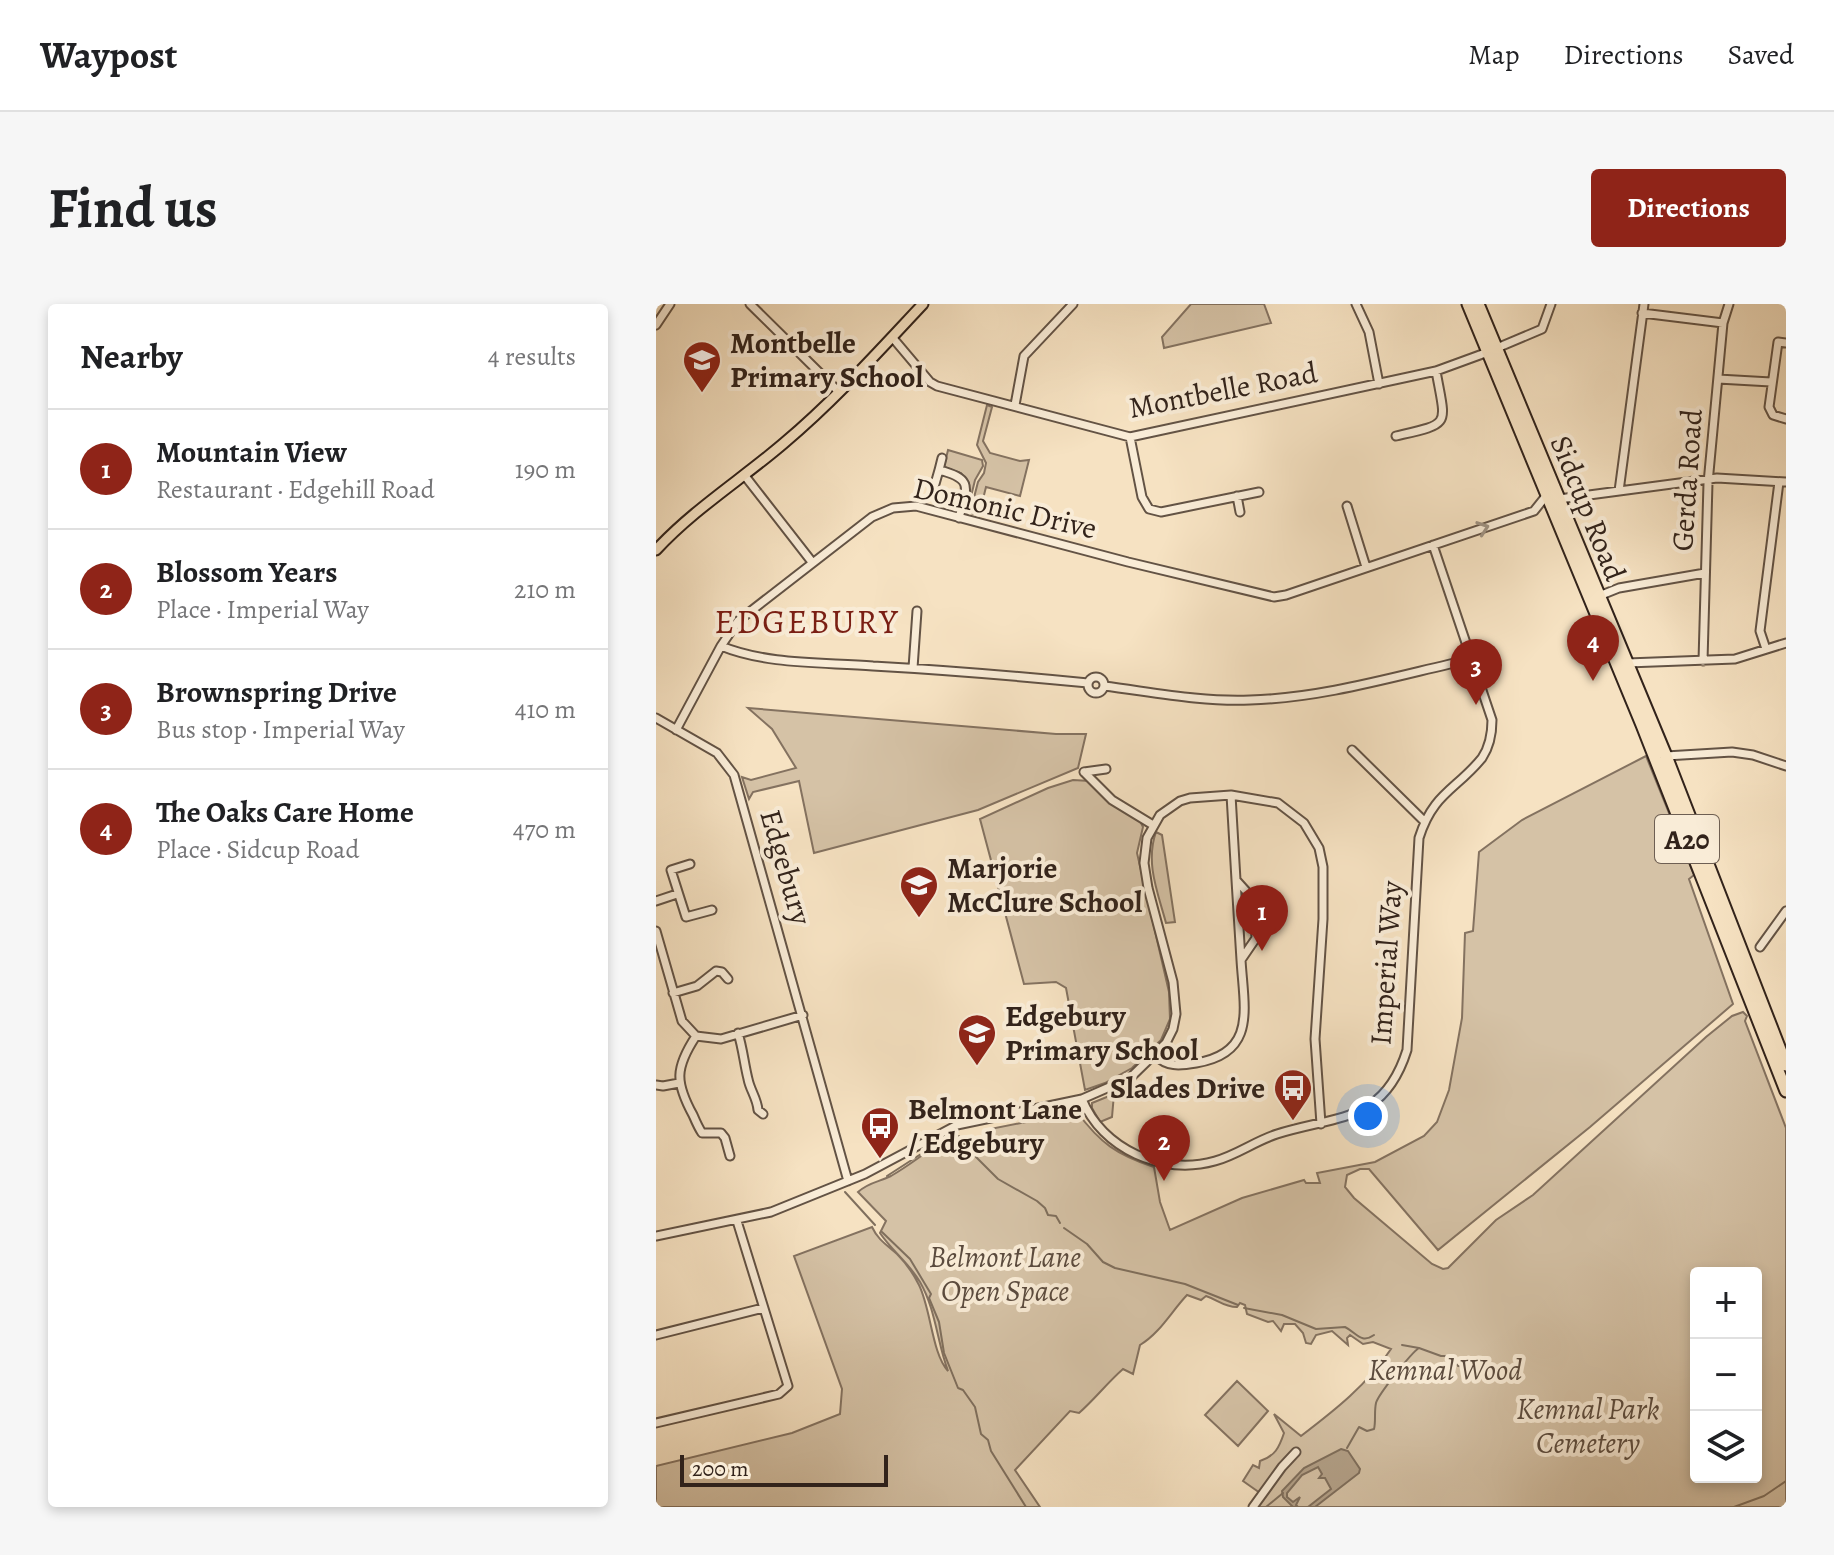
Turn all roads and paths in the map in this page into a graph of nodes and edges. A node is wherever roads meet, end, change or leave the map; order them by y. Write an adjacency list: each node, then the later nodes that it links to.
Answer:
1 (670, 304): 15 (street)
2 (750, 304): 12 (street)
3 (768, 304): 12 (street)
4 (923, 304): 16 (main road)
5 (1073, 304): 24 (street)
6 (1356, 304): 22 (street)
7 (1468, 304): 18 (highway, Sidcup Road / A20)
8 (1478, 304): 18 (highway, Sidcup Road / A20)
9 (1551, 304): 18 (street, Montbelle Road)
10 (1644, 304): 13 (street)
11 (1729, 304): 14 (street, Gerda Road)
12 (760, 313): 23 (street)
13 (1642, 313): 14 (street); 34 (street)
14 (1723, 323): 20 (street, Gerda Road)
15 (656, 325)
16 (892, 337): 23 (main road); 24 (street, Montbelle Road)
17 (1786, 343): 21 (street)
18 (1488, 352): 19 (street, Montbelle Road); 37 (highway, Sidcup Road / A20)
19 (1436, 371): 22 (street, Montbelle Road); 26 (street)
20 (1718, 379): 21 (street); 31 (street, Gerda Road)
21 (1771, 382): 25 (street)
22 (1379, 384): 27 (street, Montbelle Road)
23 (839, 392): 30 (main road)
24 (1015, 405): 27 (street, Montbelle Road)
25 (1786, 419)
26 (1396, 436)
27 (1130, 437): 36 (street)
28 (942, 458): 29 (street)
29 (939, 470): 33 (street); 40 (street)
30 (745, 476): 42 (main road); 43 (street)
31 (1708, 479): 32 (street); 34 (street); 45 (street, Gerda Road)
32 (1783, 482): 50 (street)
33 (935, 484)
34 (1619, 491): 37 (street)
35 (1259, 492): 36 (street)
36 (1237, 496): 39 (street)
37 (1553, 497): 41 (street, Domonic Drive, one-way to 37); 46 (highway, Sidcup Road / A20); 87 (highway, Sidcup Road / A20)
38 (1347, 506): 44 (street)
39 (1240, 512)
40 (959, 518): 43 (street, Domonic Drive); 44 (street, Domonic Drive)
41 (1433, 545): 44 (street, Domonic Drive); 51 (street, Imperial Way)
42 (656, 550)
43 (812, 562): 49 (street, Domonic Drive)
44 (1366, 567)
45 (1705, 573): 46 (street); 52 (street, Gerda Road)
46 (1599, 596): 53 (highway, Sidcup Road / A20)
47 (917, 611): 54 (street)
48 (1786, 643): 50 (street)
49 (721, 646): 54 (street); 56 (street, Domonic Drive)
50 (1766, 649): 52 (street)
51 (1472, 659): 54 (street); 64 (street, Imperial Way)
52 (1703, 661): 53 (street)
53 (1627, 663): 58 (highway, Sidcup Road / A20)
54 (913, 668)
55 (656, 718): 56 (street, Edgebury)
56 (676, 730): 78 (street, Edgebury)
57 (1352, 750): 64 (street)
58 (1666, 756): 59 (street); 62 (highway, Sidcup Road / A20)
59 (1682, 757): 60 (street); 62 (street)
60 (1786, 766)
61 (1106, 769): 65 (street)
62 (1671, 770): 83 (highway, Sidcup Road / A20)
63 (1231, 795): 65 (street); 67 (street); 90 (street)
64 (1424, 821): 90 (street, Imperial Way)
65 (1153, 825): 81 (street)
66 (690, 864): 68 (street)
67 (1236, 880): 75 (street); 75 (street)
68 (677, 894): 69 (street); 70 (street)
69 (656, 901)
70 (712, 910)
71 (1786, 911): 73 (street)
72 (656, 931): 74 (street)
73 (1760, 947)
74 (660, 957): 77 (street)
75 (1241, 960): 81 (street)
76 (728, 979): 77 (street)
77 (673, 993): 80 (street)
78 (803, 1015): 79 (street); 84 (street, Edgebury)
79 (738, 1033): 80 (street); 89 (street)
80 (696, 1036): 85 (street)
81 (1155, 1055): 88 (street)
82 (829, 1064): 84 (street)
83 (1786, 1065)
84 (817, 1067): 92 (street, Edgebury)
85 (679, 1083): 86 (street); 91 (street)
86 (656, 1085)
87 (1786, 1091)
88 (1082, 1099): 90 (street, Imperial Way); 92 (street)
89 (749, 1117)
90 (1321, 1124)
91 (730, 1156)
92 (848, 1181): 93 (street)
93 (737, 1221): 94 (street); 95 (street)
94 (656, 1236)
95 (763, 1308): 96 (street); 97 (street)
96 (656, 1335)
97 (656, 1423)
98 (1296, 1452): 99 (street)
99 (1253, 1507)

